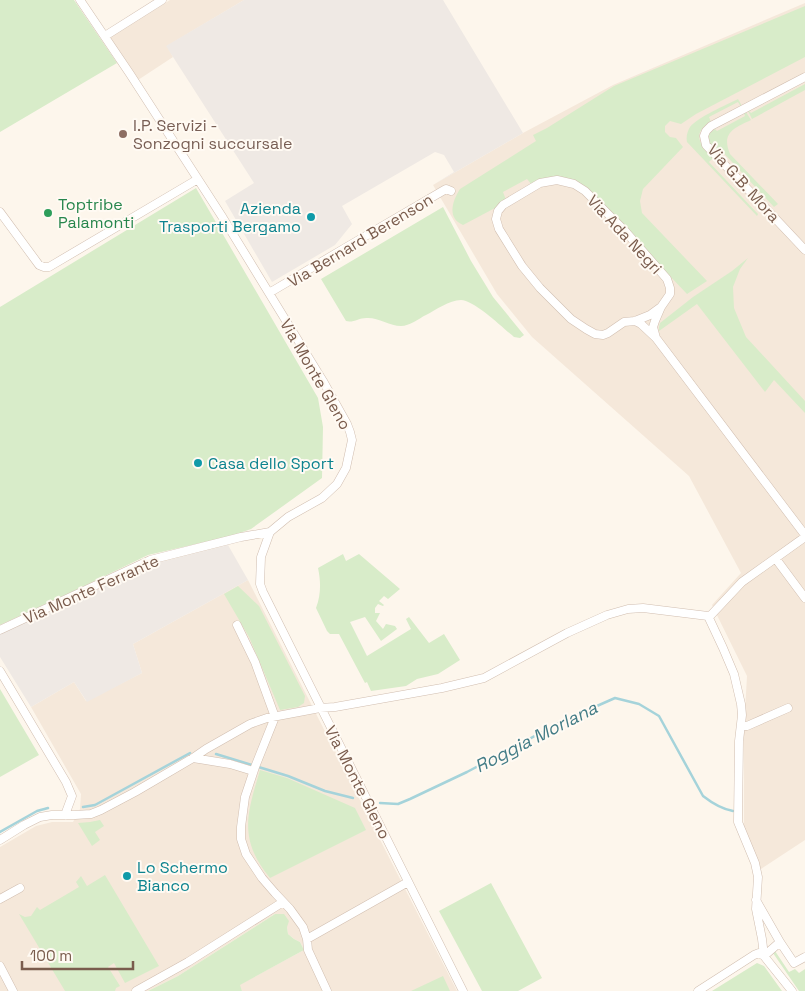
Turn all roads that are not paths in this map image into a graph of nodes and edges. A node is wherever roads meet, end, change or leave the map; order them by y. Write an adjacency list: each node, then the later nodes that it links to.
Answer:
1 (80, 0): 3 (street, Via Monte Gleno)
2 (162, 0): 3 (street)
3 (105, 36): 5 (street, Via Monte Gleno)
4 (805, 77): 8 (street, Via G.B. Mora)
5 (198, 179): 7 (street); 9 (street, Via Monte Gleno)
6 (451, 190): 9 (street, Via Bernard Berenson)
7 (0, 212)
8 (805, 250)
9 (269, 293): 13 (street, Via Monte Gleno)
10 (662, 307): 11 (street, Via Ada Negri); 11 (street, Via Ada Negri); 12 (street, Via Ada Negri)
11 (634, 322): 12 (street)
12 (656, 338): 14 (street)
13 (270, 532): 19 (street, Via Monte Ferrante); 21 (street, Via Monte Gleno)
14 (805, 536): 15 (street)
15 (776, 559): 16 (street); 17 (street)
16 (805, 598)
17 (708, 616): 21 (street); 24 (street)
18 (237, 625): 23 (street)
19 (0, 630)
20 (0, 671): 27 (street)
21 (320, 708): 23 (street); 29 (street, Via Monte Gleno)
22 (788, 708): 24 (street)
23 (275, 717): 25 (street); 26 (street)
24 (742, 726): 32 (street)
25 (192, 758): 26 (street); 27 (street)
26 (255, 766): 33 (street)
27 (66, 814): 28 (street)
28 (0, 840)
29 (408, 882): 34 (street); 42 (street, Via Monte Gleno)
30 (20, 888): 31 (street)
31 (0, 899)
32 (756, 900): 35 (street); 36 (street)
33 (283, 902): 34 (street); 40 (street)
34 (307, 939): 41 (street)
35 (780, 942): 36 (street); 37 (street)
36 (764, 956): 43 (street); 44 (street)
37 (805, 957)
38 (0, 966): 39 (street)
39 (13, 991)
40 (136, 991)
41 (327, 991)
42 (463, 991)
43 (698, 991)
44 (792, 991)

